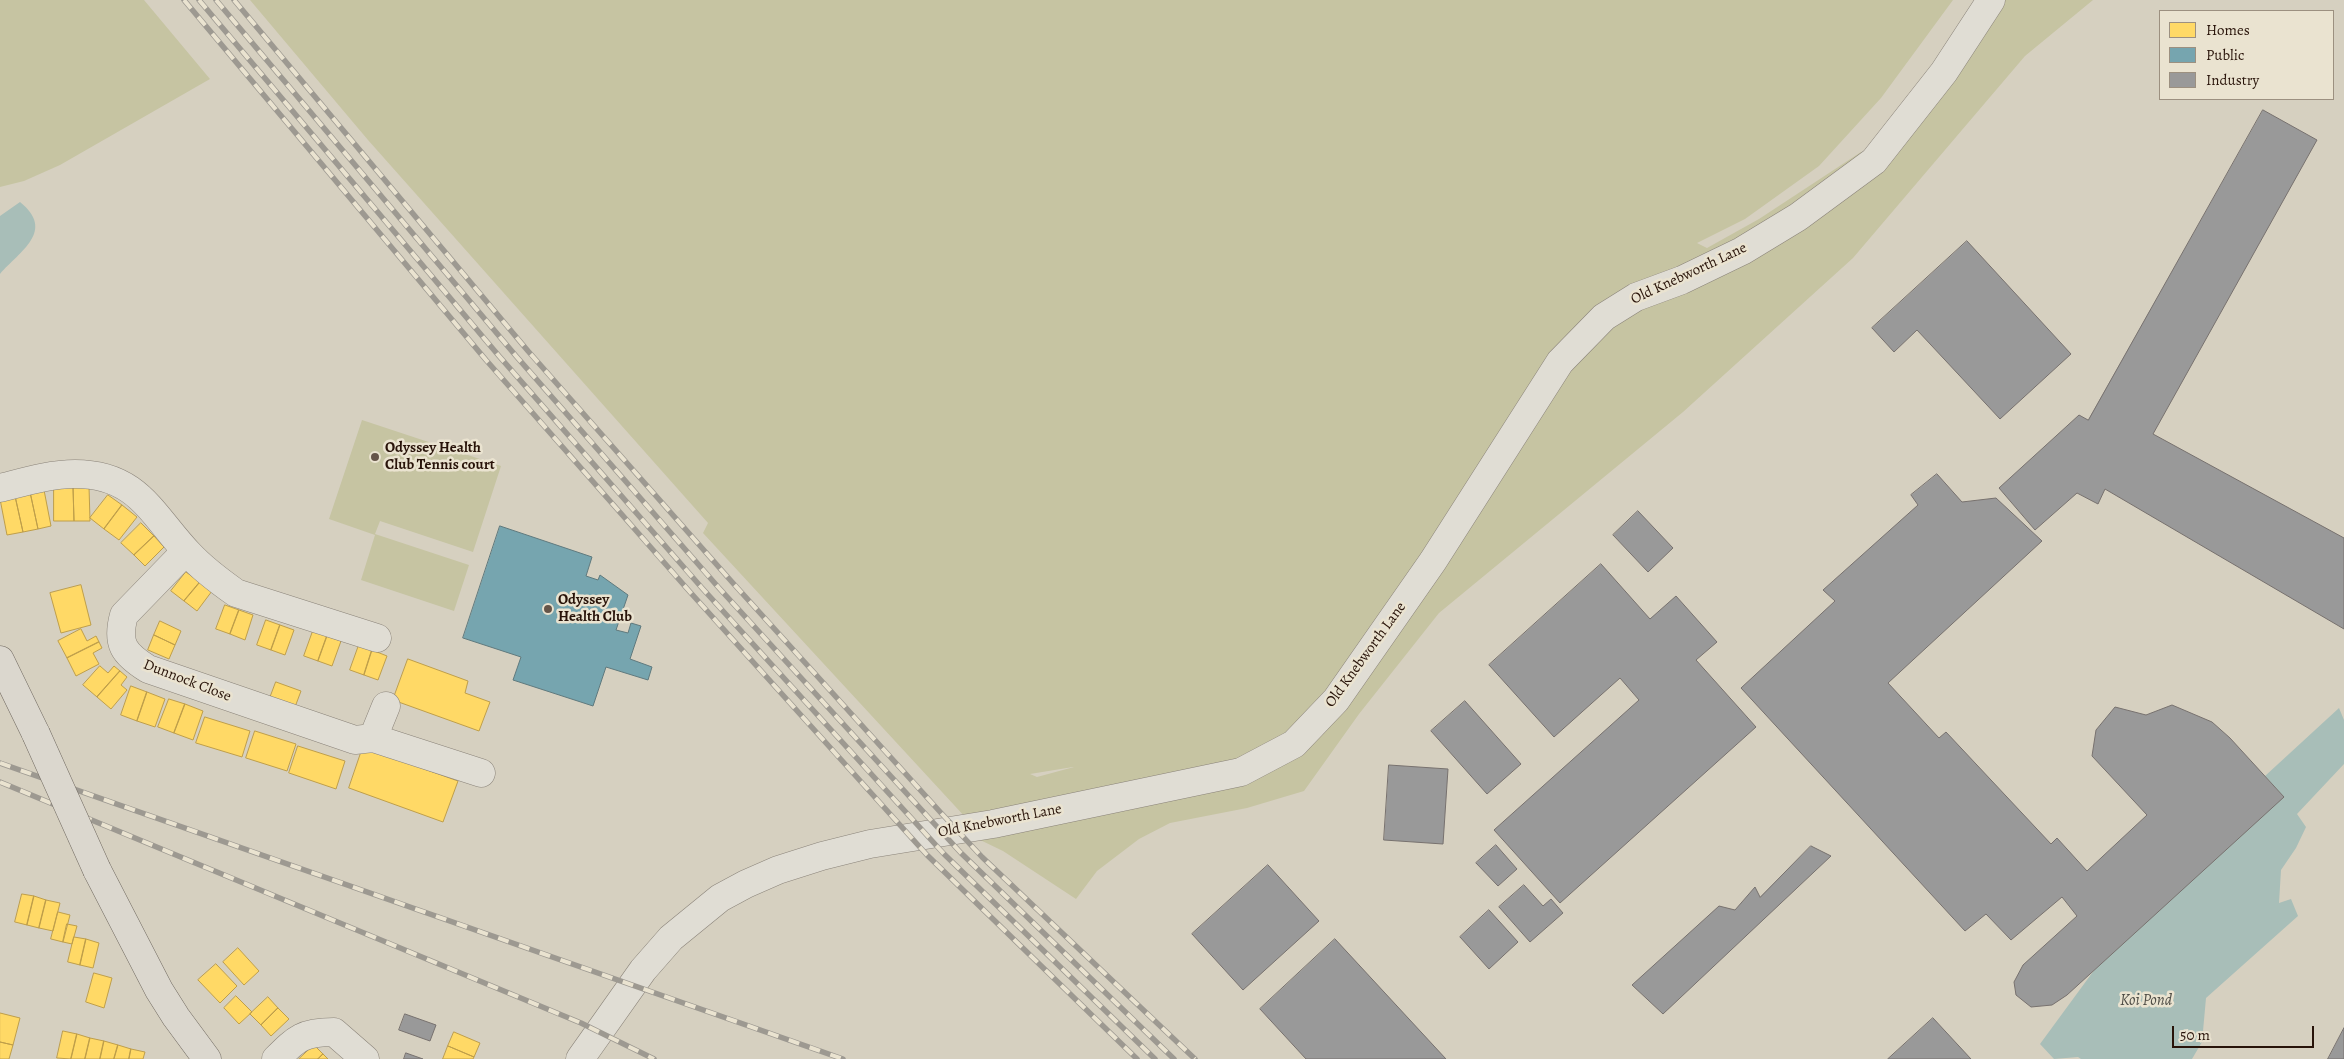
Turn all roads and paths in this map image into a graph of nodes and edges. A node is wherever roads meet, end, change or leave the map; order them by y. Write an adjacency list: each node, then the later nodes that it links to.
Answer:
1 (1992, 0): 12 (street, Old Knebworth Lane)
2 (0, 488): 3 (street)
3 (186, 551): 4 (street); 7 (street, Dunnock Close)
4 (377, 638)
5 (0, 660): 9 (main road, bridge)
6 (386, 706): 7 (street)
7 (373, 738): 8 (street, Dunnock Close)
8 (481, 773)
9 (208, 1059)
10 (276, 1059): 11 (street)
11 (365, 1059)
12 (580, 1059)

